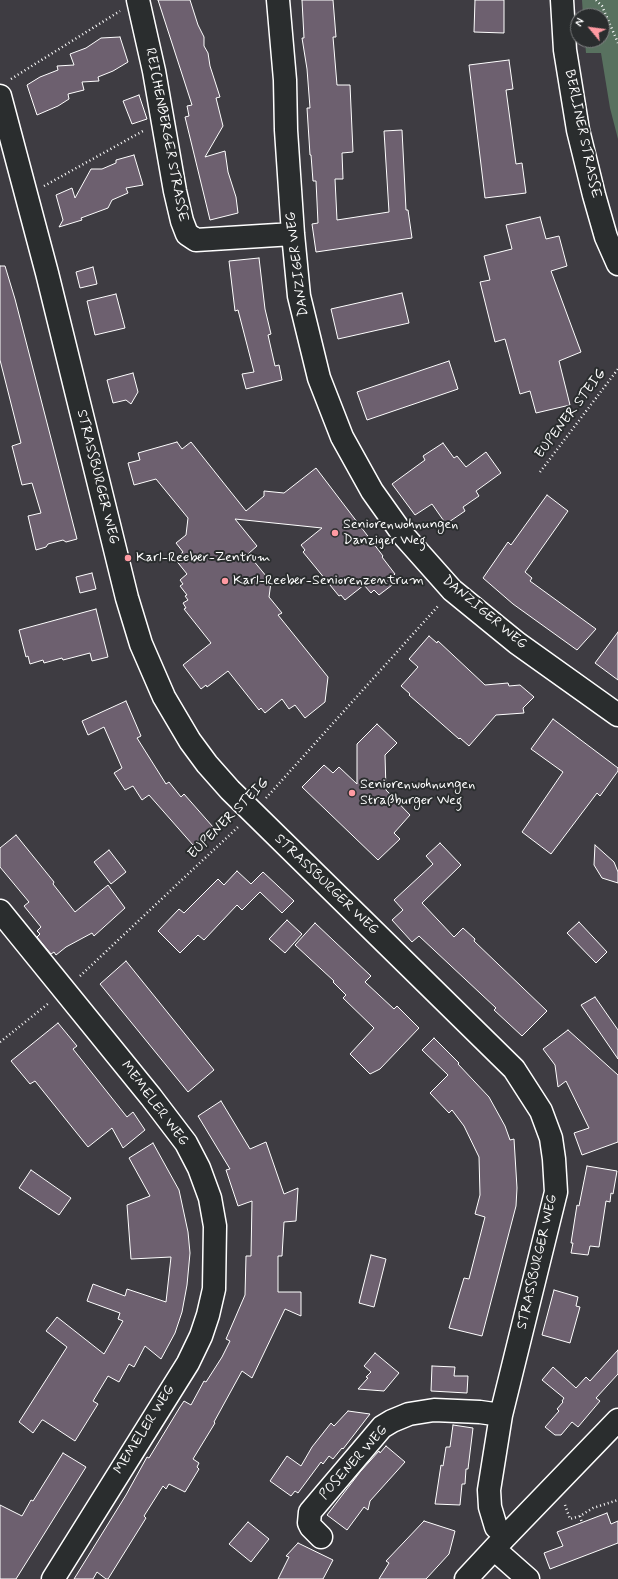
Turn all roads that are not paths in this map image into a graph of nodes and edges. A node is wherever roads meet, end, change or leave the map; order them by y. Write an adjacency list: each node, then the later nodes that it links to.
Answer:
1 (138, 0): 5 (street, REICHENBERGER STRASSE)
2 (278, 0): 5 (street, DANZIGER WEG)
3 (562, 0): 6 (street, BERLINER STRASSE)
4 (3, 89): 9 (street, STRASSBURGER WEG)
5 (293, 234): 7 (street, DANZIGER WEG)
6 (618, 264)
7 (618, 715)
8 (0, 911): 13 (street, MEMELER WEG)
9 (501, 1415): 11 (street, POSENER WEG); 12 (street, STRASSBURGER WEG)
10 (618, 1420): 12 (street)
11 (321, 1537)
12 (500, 1542): 14 (street); 15 (street, STRASSBURGER WEG)
13 (53, 1579)
14 (466, 1579)
15 (528, 1579)

